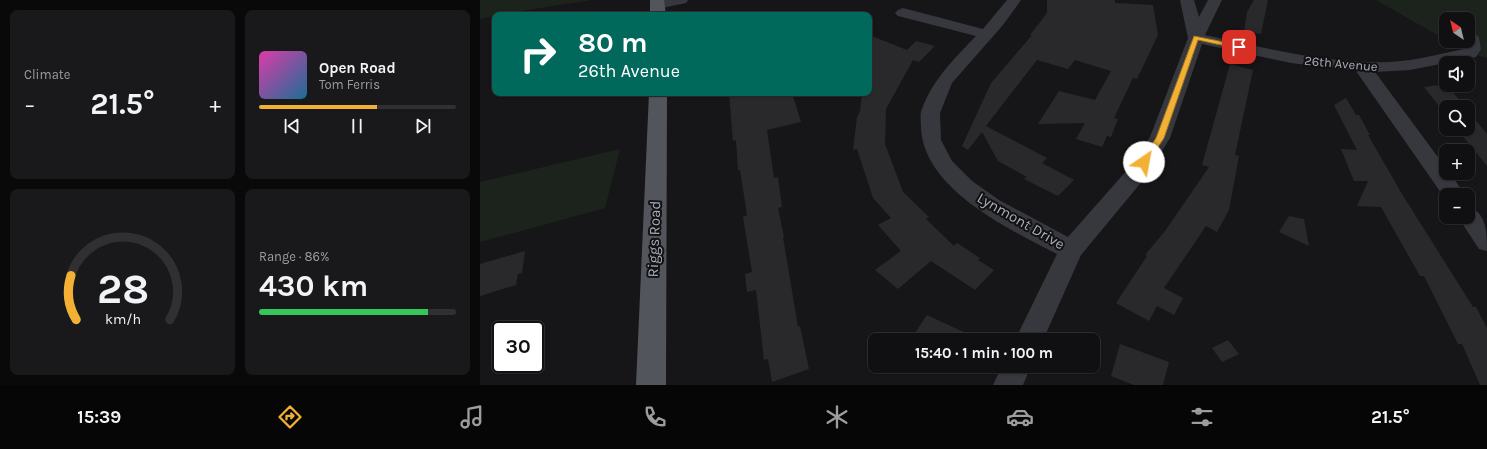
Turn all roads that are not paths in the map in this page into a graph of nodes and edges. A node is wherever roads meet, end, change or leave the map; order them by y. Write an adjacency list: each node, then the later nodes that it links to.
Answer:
1 (681, 0): 5 (street)
2 (1014, 0): 7 (street, Lynmont Drive)
3 (1187, 0): 8 (street)
4 (1215, 0): 8 (street)
5 (657, 7)
6 (903, 13): 7 (street)
7 (986, 34): 15 (street, Lynmont Drive)
8 (1196, 38): 10 (street, 26th Avenue); 15 (street)
9 (1473, 48): 10 (street, 26th Avenue)
10 (1362, 67): 12 (street)
11 (658, 96): 18 (main road, Riggs Road)
12 (1449, 188)
13 (1474, 224): 14 (street)
14 (1487, 242)
15 (1071, 250): 16 (street)
16 (1032, 333)
17 (1014, 373): 19 (street)
18 (651, 385)
19 (1008, 385)

